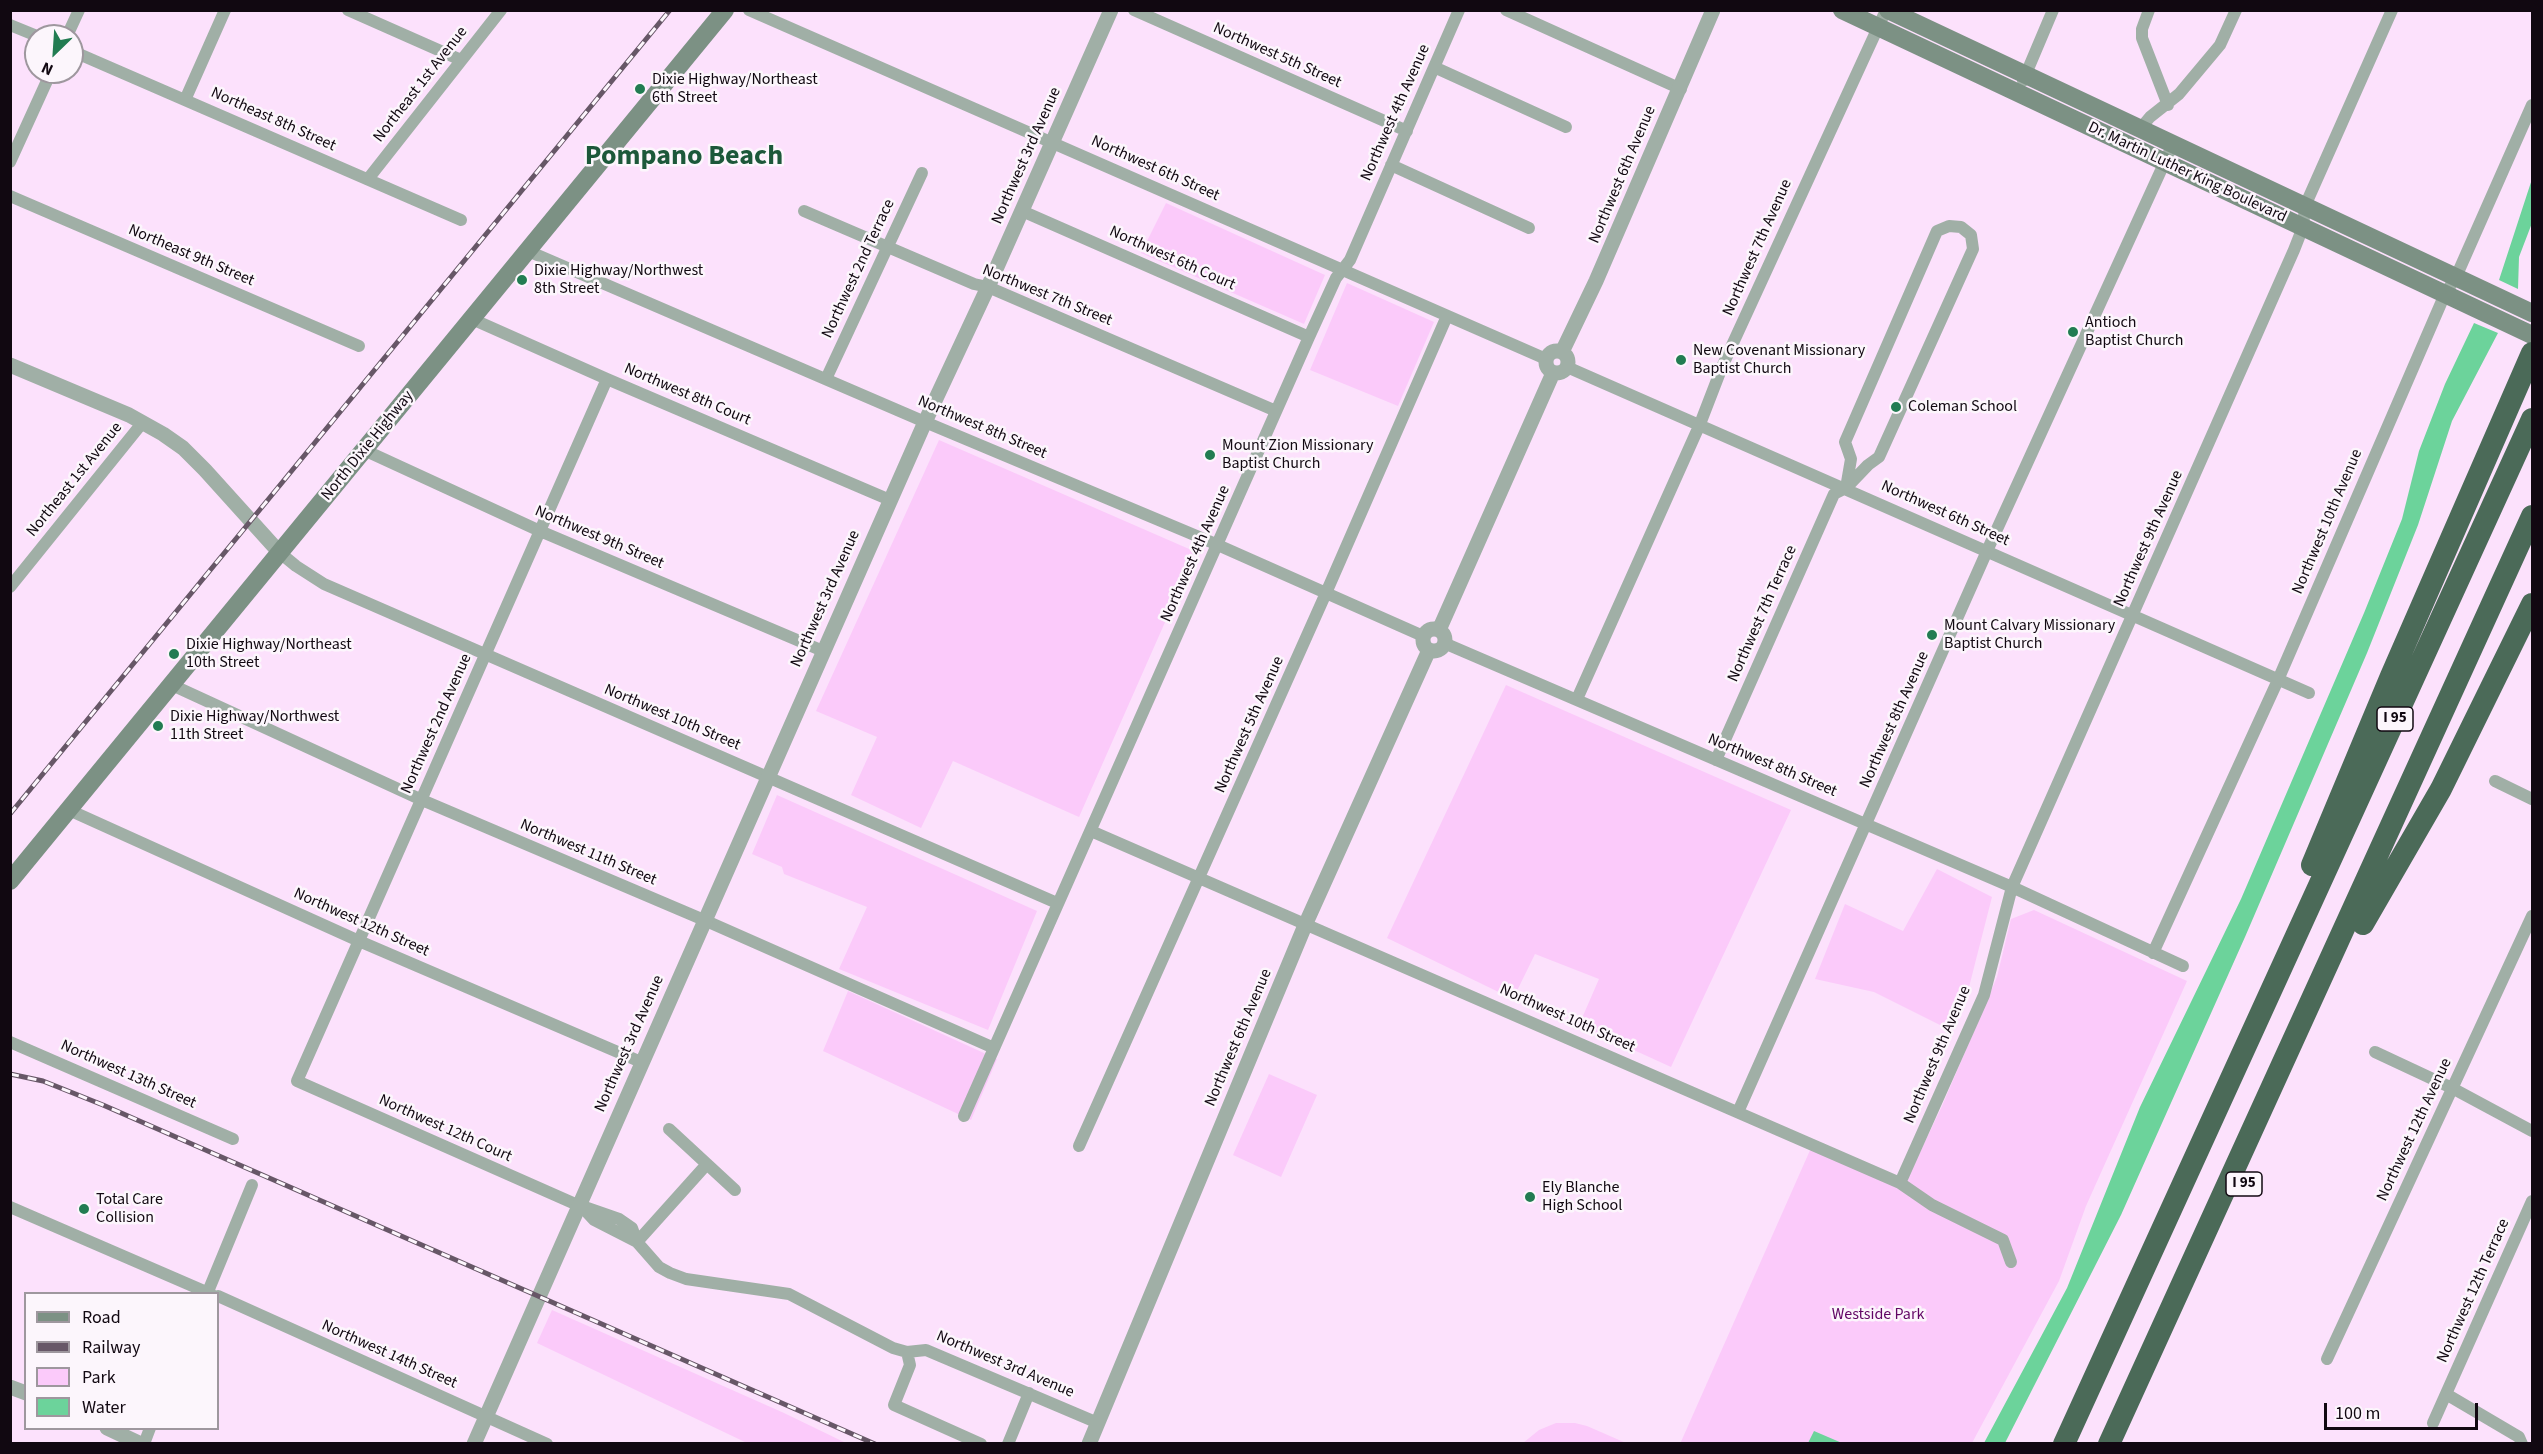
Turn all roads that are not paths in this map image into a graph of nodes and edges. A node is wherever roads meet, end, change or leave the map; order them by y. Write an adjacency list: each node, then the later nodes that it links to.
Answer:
1 (79, 10): 18 (street)
2 (225, 10): 28 (street)
3 (348, 10): 22 (street)
4 (501, 10): 22 (street, Northeast 1st Avenue)
5 (725, 10): 50 (main road, North Dixie Highway)
6 (749, 10): 35 (street, Northwest 6th Street)
7 (1112, 10): 35 (street, Northwest 3rd Avenue)
8 (1134, 10): 33 (street, Northwest 5th Street)
9 (1459, 10): 23 (street, Northwest 4th Avenue)
10 (1506, 10): 26 (street)
11 (1713, 10): 26 (street, Northwest 6th Avenue)
12 (1842, 10): 17 (main road, Dr. Martin Luther King Boulevard)
13 (2053, 10): 24 (street)
14 (2149, 10): 29 (street)
15 (2236, 10): 29 (street)
16 (2392, 10): 43 (street, Northwest 9th Avenue)
17 (1884, 16): 24 (main road, Dr. Martin Luther King Boulevard); 27 (main road, Dr. Martin Luther King Boulevard); 72 (street, Northwest 7th Avenue)
18 (73, 24)
19 (10, 25): 20 (street)
20 (24, 31)
21 (84, 56): 28 (street, Northeast 8th Street)
22 (462, 60): 41 (street, Northeast 1st Avenue)
23 (1434, 67): 31 (street); 33 (street, Northwest 4th Avenue)
24 (2026, 75): 27 (street); 32 (main road, Dr. Martin Luther King Boulevard)
25 (45, 84): 34 (street)
26 (1680, 89): 61 (street, Northwest 6th Avenue)
27 (2019, 93): 38 (main road, Dr. Martin Luther King Boulevard)
28 (185, 100): 41 (street, Northeast 8th Street)
29 (2168, 105): 32 (street)
30 (2532, 105): 52 (street, Northwest 10th Avenue)
31 (1566, 127)
32 (2140, 129): 36 (main road, Dr. Martin Luther King Boulevard)
33 (1407, 131): 39 (street, Northwest 4th Avenue)
34 (15, 140): 37 (street)
35 (1053, 142): 45 (street, Northwest 3rd Avenue); 51 (street, Northwest 6th Street)
36 (2173, 144): 38 (street, Northwest 8th Avenue); 43 (main road, Dr. Martin Luther King Boulevard)
37 (10, 162)
38 (2164, 162): 47 (main road, Dr. Martin Luther King Boulevard); 80 (street, Northwest 8th Avenue)
39 (1391, 165): 48 (street); 51 (street, Northwest 4th Avenue)
40 (922, 173): 49 (street, Northwest 2nd Terrace)
41 (368, 179): 46 (street, Northeast 8th Street)
42 (10, 196): 60 (street, Northeast 9th Street)
43 (2305, 206): 47 (street, Northwest 9th Avenue); 52 (main road, Dr. Martin Luther King Boulevard)
44 (804, 211): 49 (street, Northwest 7th Street)
45 (1022, 211): 53 (street, Northwest 3rd Avenue); 59 (street, Northwest 6th Court)
46 (461, 220)
47 (2303, 227): 54 (main road, Dr. Martin Luther King Boulevard); 86 (street, Northwest 9th Avenue)
48 (1529, 228)
49 (890, 247): 53 (street, Northwest 7th Street); 66 (street, Northwest 2nd Terrace)
50 (528, 250): 57 (main road, North Dixie Highway); 66 (street, Northwest 8th Street)
51 (1342, 269): 56 (street, Northwest 6th Street); 59 (street, Northwest 4th Avenue)
52 (2456, 277): 54 (street, Northwest 10th Avenue); 55 (main road, Dr. Martin Luther King Boulevard)
53 (988, 287): 68 (street, Northwest 7th Street); 71 (street, Northwest 3rd Avenue)
54 (2445, 294): 58 (main road, Dr. Martin Luther King Boulevard); 91 (street, Northwest 10th Avenue)
55 (2532, 312)
56 (1447, 316): 62 (street, Northwest 6th Street); 84 (street, Northwest 5th Avenue)
57 (472, 319): 67 (street, Northwest 8th Court); 73 (main road, North Dixie Highway)
58 (2532, 335)
59 (1309, 337): 68 (street, Northwest 4th Avenue)
60 (359, 346)
61 (1562, 352): 62 (street); 65 (street)
62 (1546, 359): 65 (street)
63 (2531, 364): 114 (highway)
64 (10, 365): 70 (street)
65 (1560, 370): 72 (street, Northwest 6th Street); 87 (street)
66 (825, 379): 71 (street, Northwest 8th Street)
67 (607, 380): 76 (street, Northwest 8th Court); 78 (street, Northwest 2nd Avenue)
68 (1276, 411): 79 (street, Northwest 4th Avenue)
69 (2532, 419): 114 (highway, I 95)
70 (143, 422): 81 (street); 83 (street, Northeast 1st Avenue)
71 (925, 422): 76 (street, Northwest 3rd Avenue); 79 (street, Northwest 8th Street)
72 (1700, 424): 75 (street, Northwest 6th Street); 94 (street, Northwest 7th Avenue)
73 (364, 450): 78 (street, Northwest 9th Street); 81 (main road, North Dixie Highway)
74 (2532, 454): 154 (highway)
75 (1846, 488): 75 (street, Northwest 7th Terrace); 80 (street, Northwest 6th Street); 95 (street, Northwest 7th Terrace)
76 (890, 500): 89 (street, Northwest 3rd Avenue)
77 (2532, 516): 155 (highway)
78 (540, 531): 89 (street, Northwest 9th Street); 90 (street, Northwest 2nd Avenue)
79 (1218, 546): 84 (street, Northwest 8th Street); 102 (street, Northwest 4th Avenue)
80 (1987, 551): 86 (street, Northwest 6th Street); 101 (street, Northwest 8th Avenue)
81 (279, 552): 90 (street, Northwest 10th Street); 92 (main road, North Dixie Highway)
82 (2532, 553): 110 (highway, I 95)
83 (10, 587)
84 (1326, 594): 88 (street, Northwest 8th Street); 103 (street, Northwest 5th Avenue)
85 (2532, 604): 110 (highway)
86 (2134, 615): 91 (street, Northwest 6th Street); 105 (street, Northwest 9th Avenue)
87 (1441, 637): 88 (street); 94 (street, Northwest 8th Street)
88 (1426, 643): 109 (street, Northwest 6th Avenue)
89 (823, 651): 96 (street, Northwest 3rd Avenue)
90 (485, 656): 96 (street, Northwest 10th Street); 98 (street, Northwest 2nd Avenue)
91 (2278, 680): 93 (street, Northwest 6th Street); 112 (street, Northwest 10th Avenue)
92 (172, 685): 98 (street, Northwest 11th Street); 100 (main road, North Dixie Highway)
93 (2308, 693)
94 (1577, 699): 95 (street, Northwest 8th Street)
95 (1716, 760): 101 (street, Northwest 8th Street)
96 (767, 777): 106 (street, Northwest 10th Street); 108 (street, Northwest 3rd Avenue)
97 (2495, 781): 99 (street)
98 (422, 800): 108 (street, Northwest 11th Street); 111 (street, Northwest 2nd Avenue)
99 (2532, 800)
100 (69, 810): 104 (main road, North Dixie Highway); 111 (street, Northwest 12th Street)
101 (1867, 825): 105 (street, Northwest 8th Street); 121 (street, Northwest 8th Avenue)
102 (1091, 831): 103 (street, Northwest 10th Street); 106 (street, Northwest 4th Avenue)
103 (1199, 879): 109 (street, Northwest 10th Street); 126 (street, Northwest 5th Avenue)
104 (10, 881)
105 (2012, 887): 112 (street, Northwest 8th Street); 128 (street, Northwest 9th Avenue)
106 (1057, 903): 116 (street, Northwest 4th Avenue)
107 (2532, 915): 120 (street, Northwest 12th Avenue)
108 (704, 920): 116 (street, Northwest 11th Street); 118 (street, Northwest 3rd Avenue)
109 (1306, 923): 121 (street, Northwest 10th Street); 145 (street, Northwest 6th Avenue)
110 (2363, 924): 156 (highway, I 95)
111 (359, 940): 118 (street, Northwest 12th Street); 119 (street, Northwest 2nd Avenue)
112 (2153, 953): 113 (street, Northwest 8th Street)
113 (2183, 966)
114 (2258, 1019): 153 (highway, I 95)
115 (10, 1042): 125 (street, Northwest 13th Street)
116 (994, 1048): 122 (street, Northwest 4th Avenue)
117 (2375, 1052): 120 (street)
118 (641, 1062): 132 (street, Northwest 3rd Avenue)
119 (297, 1081): 132 (street, Northwest 12th Court)
120 (2452, 1088): 124 (street); 140 (street, Northwest 12th Avenue)
121 (1738, 1112): 128 (street, Northwest 10th Street)
122 (964, 1116)
123 (669, 1129): 127 (street)
124 (2532, 1131)
125 (233, 1139)
126 (1079, 1146)
127 (707, 1164): 130 (street); 134 (street)
128 (1900, 1183): 135 (street, Northwest 10th Street)
129 (252, 1185): 137 (street)
130 (735, 1190)
131 (2532, 1202): 142 (street, Northwest 12th Terrace)
132 (580, 1205): 134 (street, Northwest 3rd Avenue); 143 (street, Northwest 3rd Avenue)
133 (10, 1207): 136 (street, Northwest 14th Street)
134 (637, 1242): 139 (street, Northwest 3rd Avenue)
135 (2011, 1262)
136 (206, 1292)
137 (212, 1292)
138 (219, 1298): 143 (street, Northwest 14th Street)
139 (907, 1352): 141 (street, Northwest 3rd Avenue); 150 (street)
140 (2327, 1359)
141 (1029, 1394): 145 (street, Northwest 3rd Avenue); 151 (street)
142 (2446, 1394): 144 (street, Northwest 12th Terrace); 157 (street)
143 (486, 1417): 148 (street, Northwest 3rd Avenue); 149 (street, Northwest 14th Street)
144 (2433, 1423)
145 (1098, 1424): 152 (street, Northwest 6th Avenue)
146 (112, 1430): 147 (street)
147 (142, 1443)
148 (474, 1443)
149 (547, 1443)
150 (981, 1443)
151 (1008, 1443)
152 (1089, 1443)
153 (2064, 1443)
154 (2080, 1443)
155 (2109, 1443)
156 (2126, 1443)
157 (2522, 1443)

